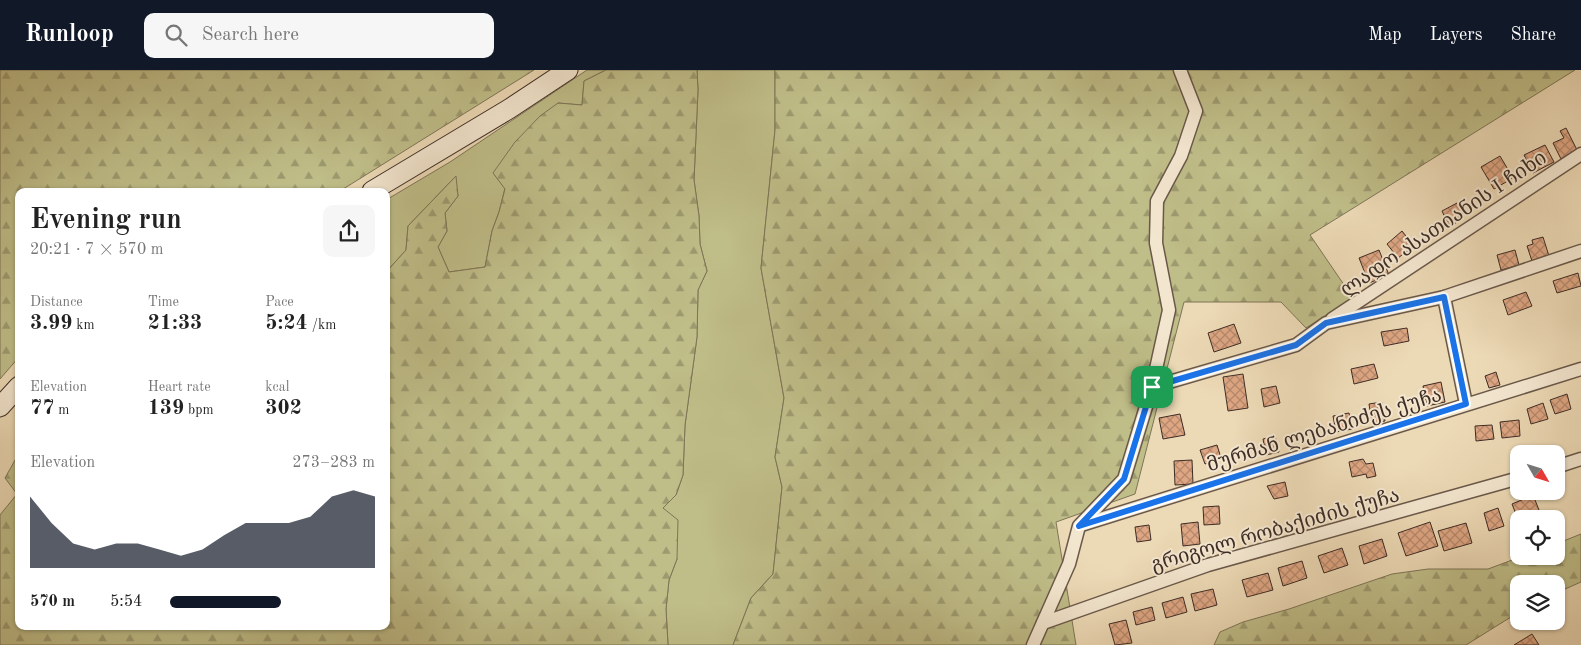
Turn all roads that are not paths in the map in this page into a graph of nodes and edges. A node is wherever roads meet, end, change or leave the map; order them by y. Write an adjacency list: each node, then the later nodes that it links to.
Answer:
1 (568, 70): 4 (main road)
2 (1180, 70): 9 (street)
3 (1581, 154): 7 (street, ლადო ასათიანის I ჩიხი)
4 (377, 188)
5 (1581, 251): 6 (street)
6 (1444, 297): 7 (street); 11 (street)
7 (1326, 323): 9 (street, ლადო ასათიანის I ჩიხი)
8 (1581, 369): 11 (street, მურმან ლებანიძეს ქუჩა)
9 (1152, 387): 16 (street)
10 (15, 390): 12 (main road)
11 (1466, 404): 16 (street, მურმან ლებანიძეს ქუჩა)
12 (0, 407)
13 (1581, 459): 14 (street)
14 (1565, 464)
15 (1510, 481): 17 (street, გრიგოლ რობაქიძის ქუჩა)
16 (1079, 526): 17 (street)
17 (1043, 623): 18 (street)
18 (1033, 645)

